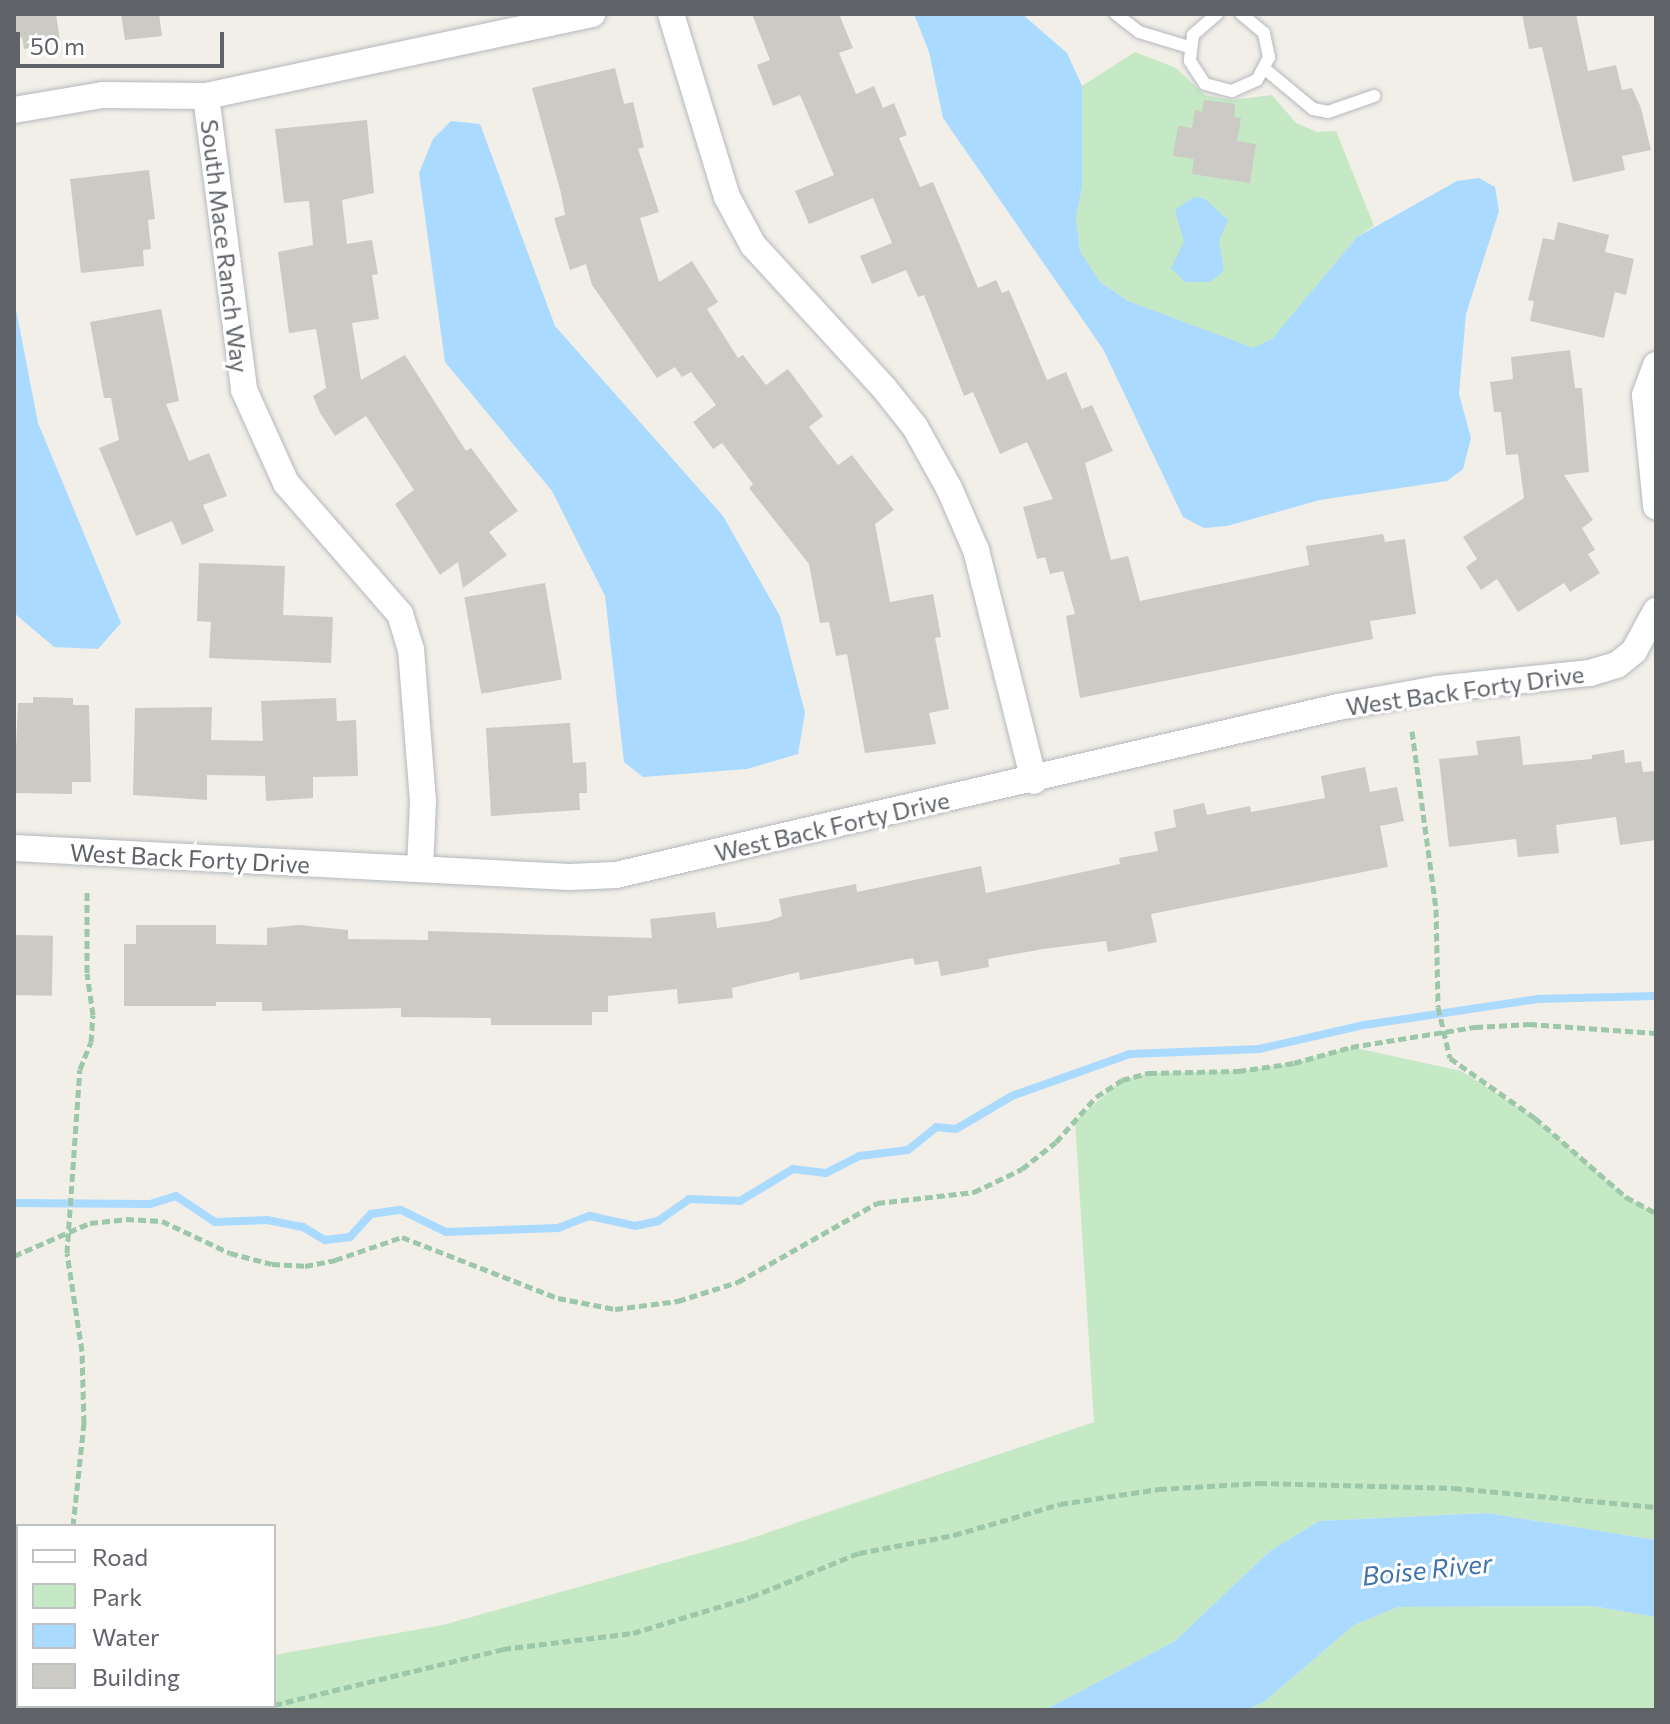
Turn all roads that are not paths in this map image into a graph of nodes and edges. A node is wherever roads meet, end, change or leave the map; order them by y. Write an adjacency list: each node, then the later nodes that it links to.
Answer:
1 (592, 14): 8 (street)
2 (671, 14): 14 (street)
3 (1116, 14): 6 (lane)
4 (1217, 14): 6 (lane)
5 (1241, 14): 7 (lane)
6 (1189, 47): 7 (lane)
7 (1265, 69): 9 (lane)
8 (206, 96): 10 (street); 16 (street, South Mace Ranch Way)
9 (1374, 96)
10 (14, 110)
11 (1656, 365): 12 (street)
12 (1656, 506)
13 (1656, 611): 14 (street, West Back Forty Drive)
14 (1034, 781): 16 (street, West Back Forty Drive)
15 (14, 848): 16 (street, West Back Forty Drive)
16 (420, 869)

